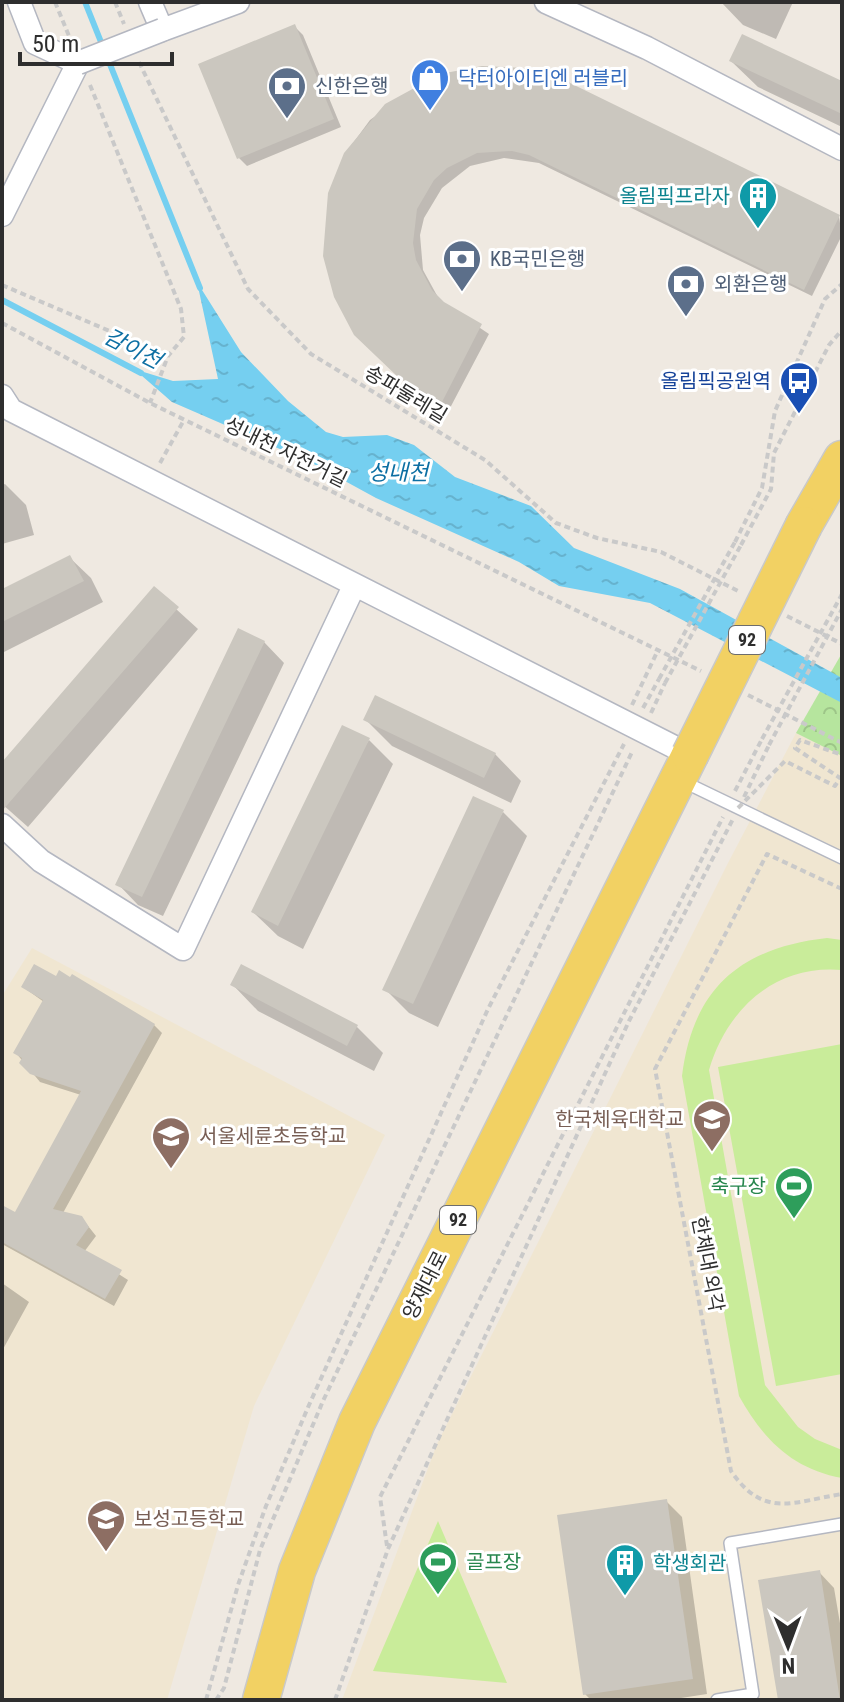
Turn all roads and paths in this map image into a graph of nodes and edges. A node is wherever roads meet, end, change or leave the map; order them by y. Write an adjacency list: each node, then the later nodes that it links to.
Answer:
1 (19, 2): 10 (street)
2 (55, 2): 10 (path)
3 (115, 2): 7 (path)
4 (150, 2): 8 (street)
5 (238, 2): 8 (street)
6 (546, 2): 11 (street)
7 (126, 29)
8 (162, 30): 10 (street, bridge)
9 (136, 55): 25 (path, 송파둘레길)
10 (79, 60): 12 (street); 17 (path)
11 (842, 149)
12 (2, 215)
13 (842, 284): 23 (path)
14 (2, 285): 17 (path)
15 (2, 323): 19 (path, 성내천 자전거길)
16 (842, 330): 23 (path)
17 (168, 356): 19 (path)
18 (2, 396): 22 (street)
19 (150, 403): 20 (path, 성내천 자전거길)
20 (184, 420): 22 (path); 30 (path, 성내천 자전거길)
21 (842, 459): 37 (main road, 92, bridge)
22 (150, 481): 24 (street)
23 (738, 544): 32 (path, bridge); 34 (path, bridge)
24 (354, 586): 34 (street); 40 (street)
25 (745, 594)
26 (842, 595): 39 (path, bridge)
27 (842, 609): 39 (path, bridge)
28 (786, 616): 29 (path)
29 (842, 644)
30 (658, 650): 31 (path, 성내천 자전거길); 34 (path)
31 (715, 678)
32 (665, 683)
33 (743, 692): 35 (path)
34 (629, 724): 37 (street); 46 (path)
35 (842, 743)
36 (842, 755): 39 (path, bridge)
37 (684, 767): 39 (lane); 48 (main road, 양재대로 / 92)
38 (610, 799): 47 (path)
39 (734, 806): 41 (lane); 45 (path); 45 (path)
40 (2, 825)
41 (842, 858)
42 (842, 889): 43 (path, 한체대 외각)
43 (842, 1494)
44 (842, 1524): 50 (lane)
45 (388, 1549): 49 (path)
46 (206, 1700)
47 (216, 1700)
48 (261, 1700)
49 (335, 1700)
50 (717, 1700)

